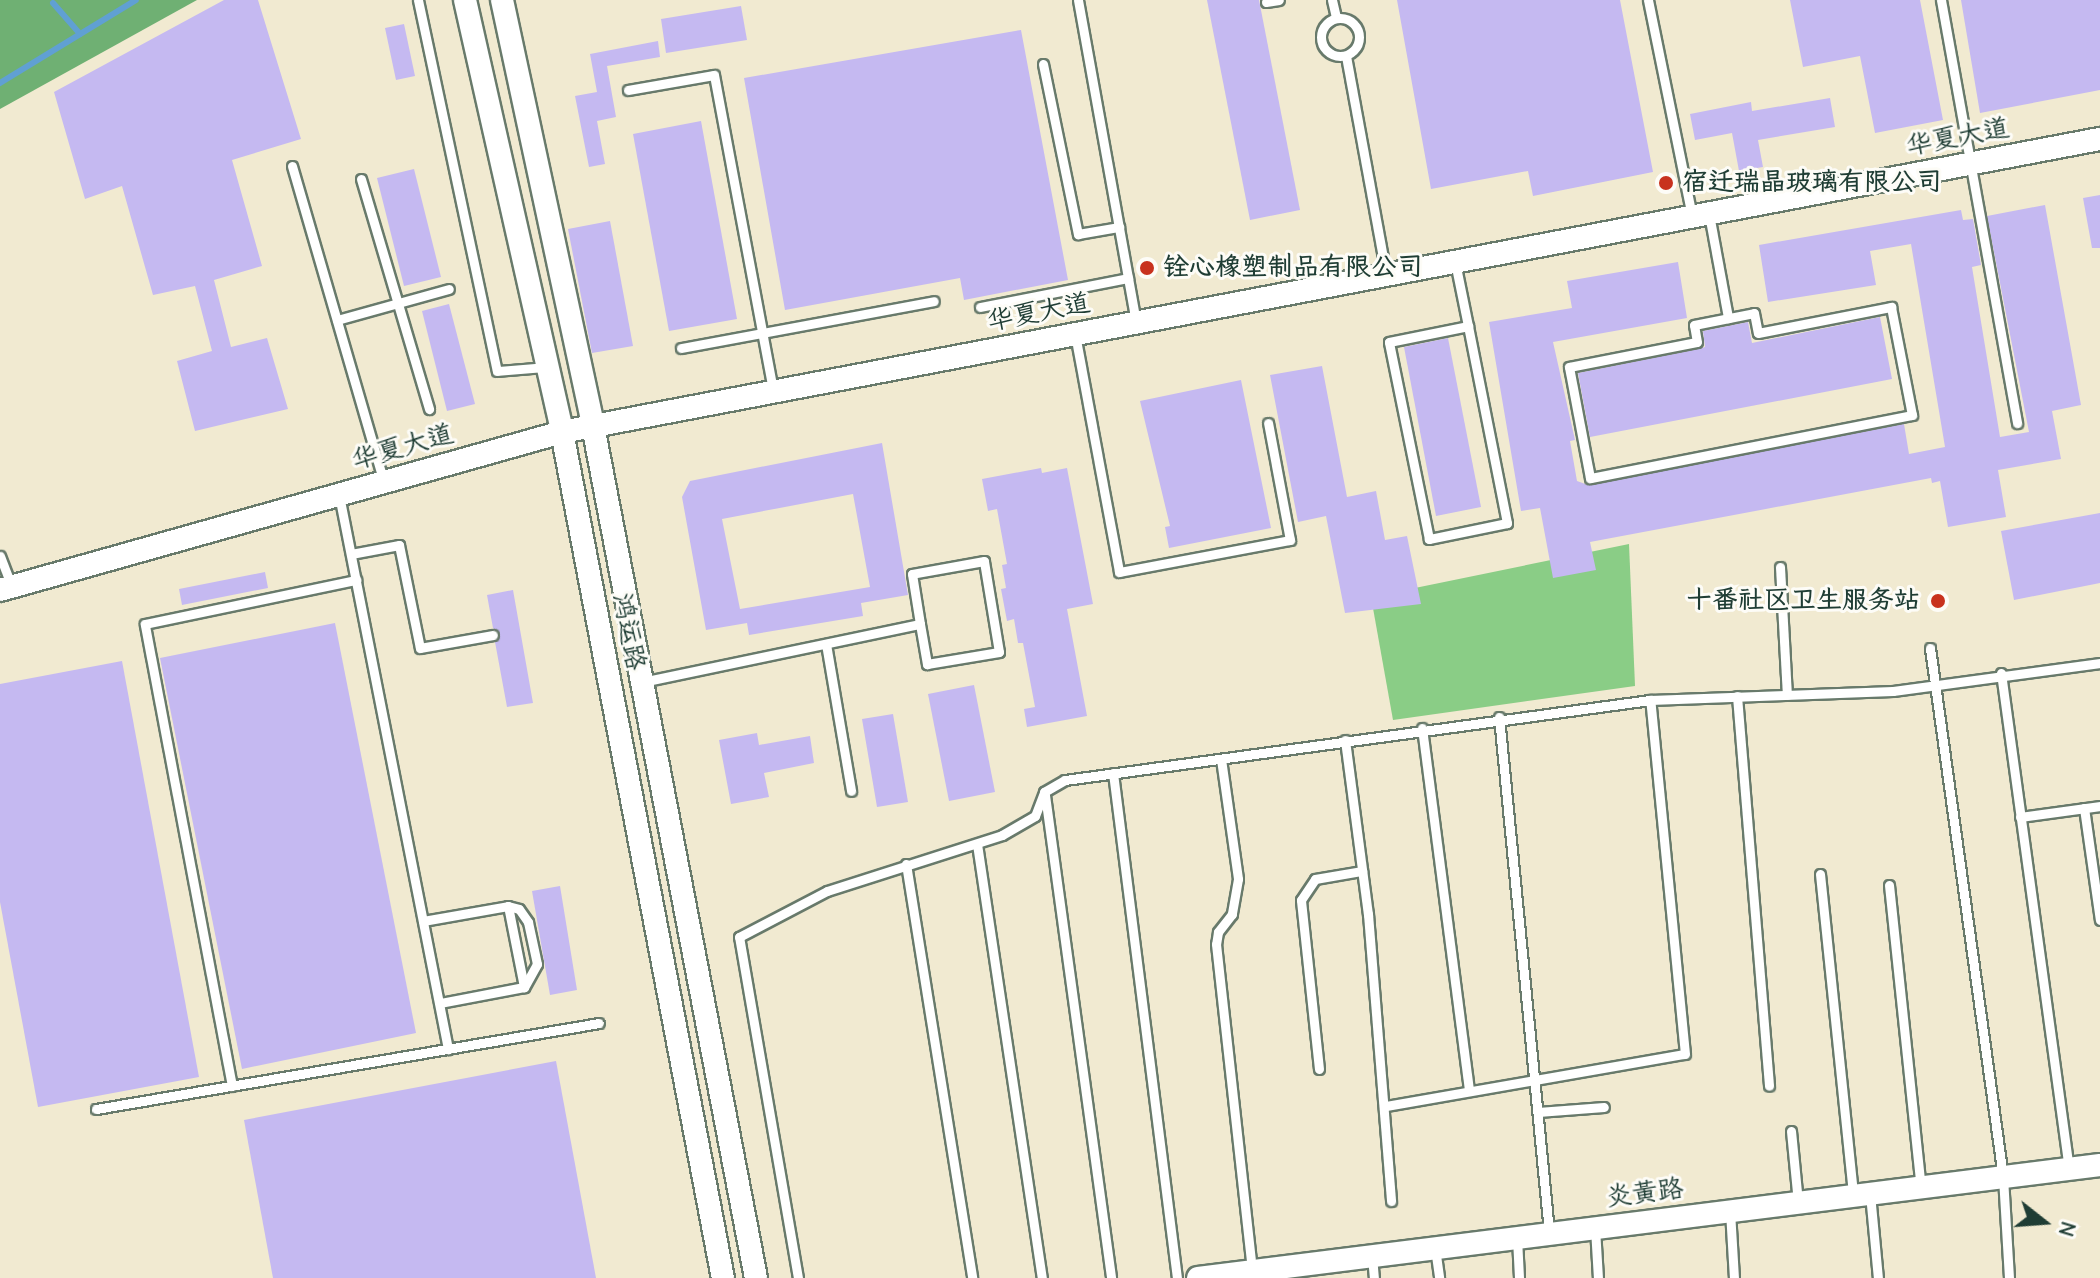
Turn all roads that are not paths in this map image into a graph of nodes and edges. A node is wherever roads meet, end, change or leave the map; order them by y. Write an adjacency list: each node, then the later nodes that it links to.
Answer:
1 (418, 0): 34 (lane)
2 (465, 0): 34 (street, 鸿运路)
3 (502, 0): 39 (street, 鸿运路)
4 (1078, 0): 19 (lane)
5 (1279, 0): 9 (lane)
6 (1332, 0): 10 (lane)
7 (1648, 0): 18 (lane)
8 (1941, 0): 15 (lane)
9 (1266, 2)
10 (1336, 18): 11 (lane); 11 (lane)
11 (1346, 56): 21 (lane)
12 (1043, 64): 19 (lane)
13 (628, 90): 31 (lane)
14 (2100, 139): 15 (street, 华夏大道)
15 (1971, 164): 18 (street, 华夏大道); 38 (lane)
16 (292, 166): 28 (lane)
17 (361, 179): 25 (lane)
18 (1701, 216): 20 (street, 华夏大道); 27 (lane)
19 (1119, 227): 22 (lane)
20 (1455, 262): 21 (street, 华夏大道); 30 (lane)
21 (1387, 275): 29 (street, 华夏大道)
22 (1128, 278): 26 (lane); 29 (lane)
23 (449, 289): 25 (lane)
24 (934, 301): 31 (lane)
25 (397, 303): 28 (lane); 36 (lane)
26 (980, 307)
27 (1728, 318): 27 (lane)
28 (337, 320): 41 (lane)
29 (1136, 323): 32 (street, 华夏大道)
30 (1468, 326): 30 (lane)
31 (763, 333): 33 (lane); 35 (lane)
32 (1075, 334): 35 (street, 华夏大道); 37 (lane)
33 (681, 348)
34 (547, 367): 40 (street, 鸿运路)
35 (773, 392): 39 (street, 华夏大道)
36 (429, 409)
37 (1268, 423)
38 (2017, 423)
39 (593, 426): 40 (street, 华夏大道); 54 (street, 鸿运路)
40 (562, 432): 41 (street, 华夏大道); 107 (street, 鸿运路)
41 (384, 482): 42 (street, 华夏大道)
42 (339, 495): 43 (lane); 47 (street, 华夏大道)
43 (351, 554): 46 (lane); 49 (lane)
44 (0, 556): 47 (lane)
45 (1780, 567): 56 (lane)
46 (356, 580): 76 (lane); 83 (lane)
47 (6, 589)
48 (920, 624): 48 (lane); 50 (lane)
49 (493, 635)
50 (826, 644): 54 (lane); 64 (lane)
51 (1930, 648): 55 (lane)
52 (2100, 663): 53 (lane)
53 (2001, 673): 55 (lane); 68 (lane)
54 (642, 682): 108 (street, 鸿运路)
55 (1935, 684): 56 (lane); 93 (lane)
56 (1787, 695): 57 (lane)
57 (1737, 696): 58 (lane); 84 (lane)
58 (1650, 700): 59 (lane); 82 (lane)
59 (1499, 717): 60 (lane); 82 (lane)
60 (1422, 728): 61 (lane); 85 (lane)
61 (1345, 740): 62 (lane); 71 (lane)
62 (1221, 759): 63 (lane); 103 (lane)
63 (1113, 773): 65 (lane); 113 (lane)
64 (851, 791)
65 (1044, 792): 69 (lane); 112 (lane)
66 (2100, 806): 67 (lane)
67 (2084, 808): 68 (lane); 75 (lane)
68 (2020, 817): 92 (lane)
69 (977, 844): 70 (lane); 111 (lane)
70 (906, 864): 109 (lane); 110 (lane)
71 (1362, 871): 81 (lane); 86 (lane)
72 (1820, 874): 95 (lane)
73 (1889, 885): 94 (lane)
74 (508, 906): 76 (lane); 77 (lane); 77 (lane)
75 (2100, 920)
76 (423, 921): 78 (lane)
77 (524, 987): 78 (lane)
78 (440, 1003): 80 (lane)
79 (599, 1023): 80 (lane)
80 (448, 1049): 83 (lane)
81 (1319, 1069)
82 (1535, 1077): 85 (lane); 89 (lane)
83 (232, 1086): 88 (lane)
84 (1769, 1086)
85 (1469, 1090): 86 (lane)
86 (1386, 1106): 96 (lane)
87 (1604, 1107): 89 (lane)
88 (96, 1109)
89 (1538, 1112): 100 (lane)
90 (1791, 1131): 97 (lane)
91 (2100, 1165): 92 (street, 炎黄路)
92 (2069, 1168): 93 (street, 炎黄路)
93 (2003, 1177): 94 (street, 炎黄路); 120 (lane)
94 (1921, 1187): 95 (street, 炎黄路)
95 (1862, 1195): 97 (street, 炎黄路); 119 (lane)
96 (1391, 1201)
97 (1798, 1203): 98 (street, 炎黄路)
98 (1730, 1211): 99 (street, 炎黄路); 118 (lane)
99 (1595, 1228): 100 (street, 炎黄路); 117 (lane)
100 (1549, 1234): 101 (street, 炎黄路)
101 (1517, 1238): 102 (street, 炎黄路); 116 (lane)
102 (1435, 1248): 104 (street, 炎黄路); 115 (lane)
103 (1251, 1259)
104 (1373, 1267): 105 (street, 炎黄路)
105 (1312, 1271): 106 (street, 炎黄路)
106 (1226, 1276): 114 (street, 炎黄路)
107 (723, 1278)
108 (756, 1278)
109 (798, 1278)
110 (972, 1278)
111 (1042, 1278)
112 (1111, 1278)
113 (1177, 1278)
114 (1198, 1278)
115 (1439, 1278)
116 (1519, 1278)
117 (1598, 1278)
118 (1734, 1278)
119 (1878, 1278)
120 (2009, 1278)

